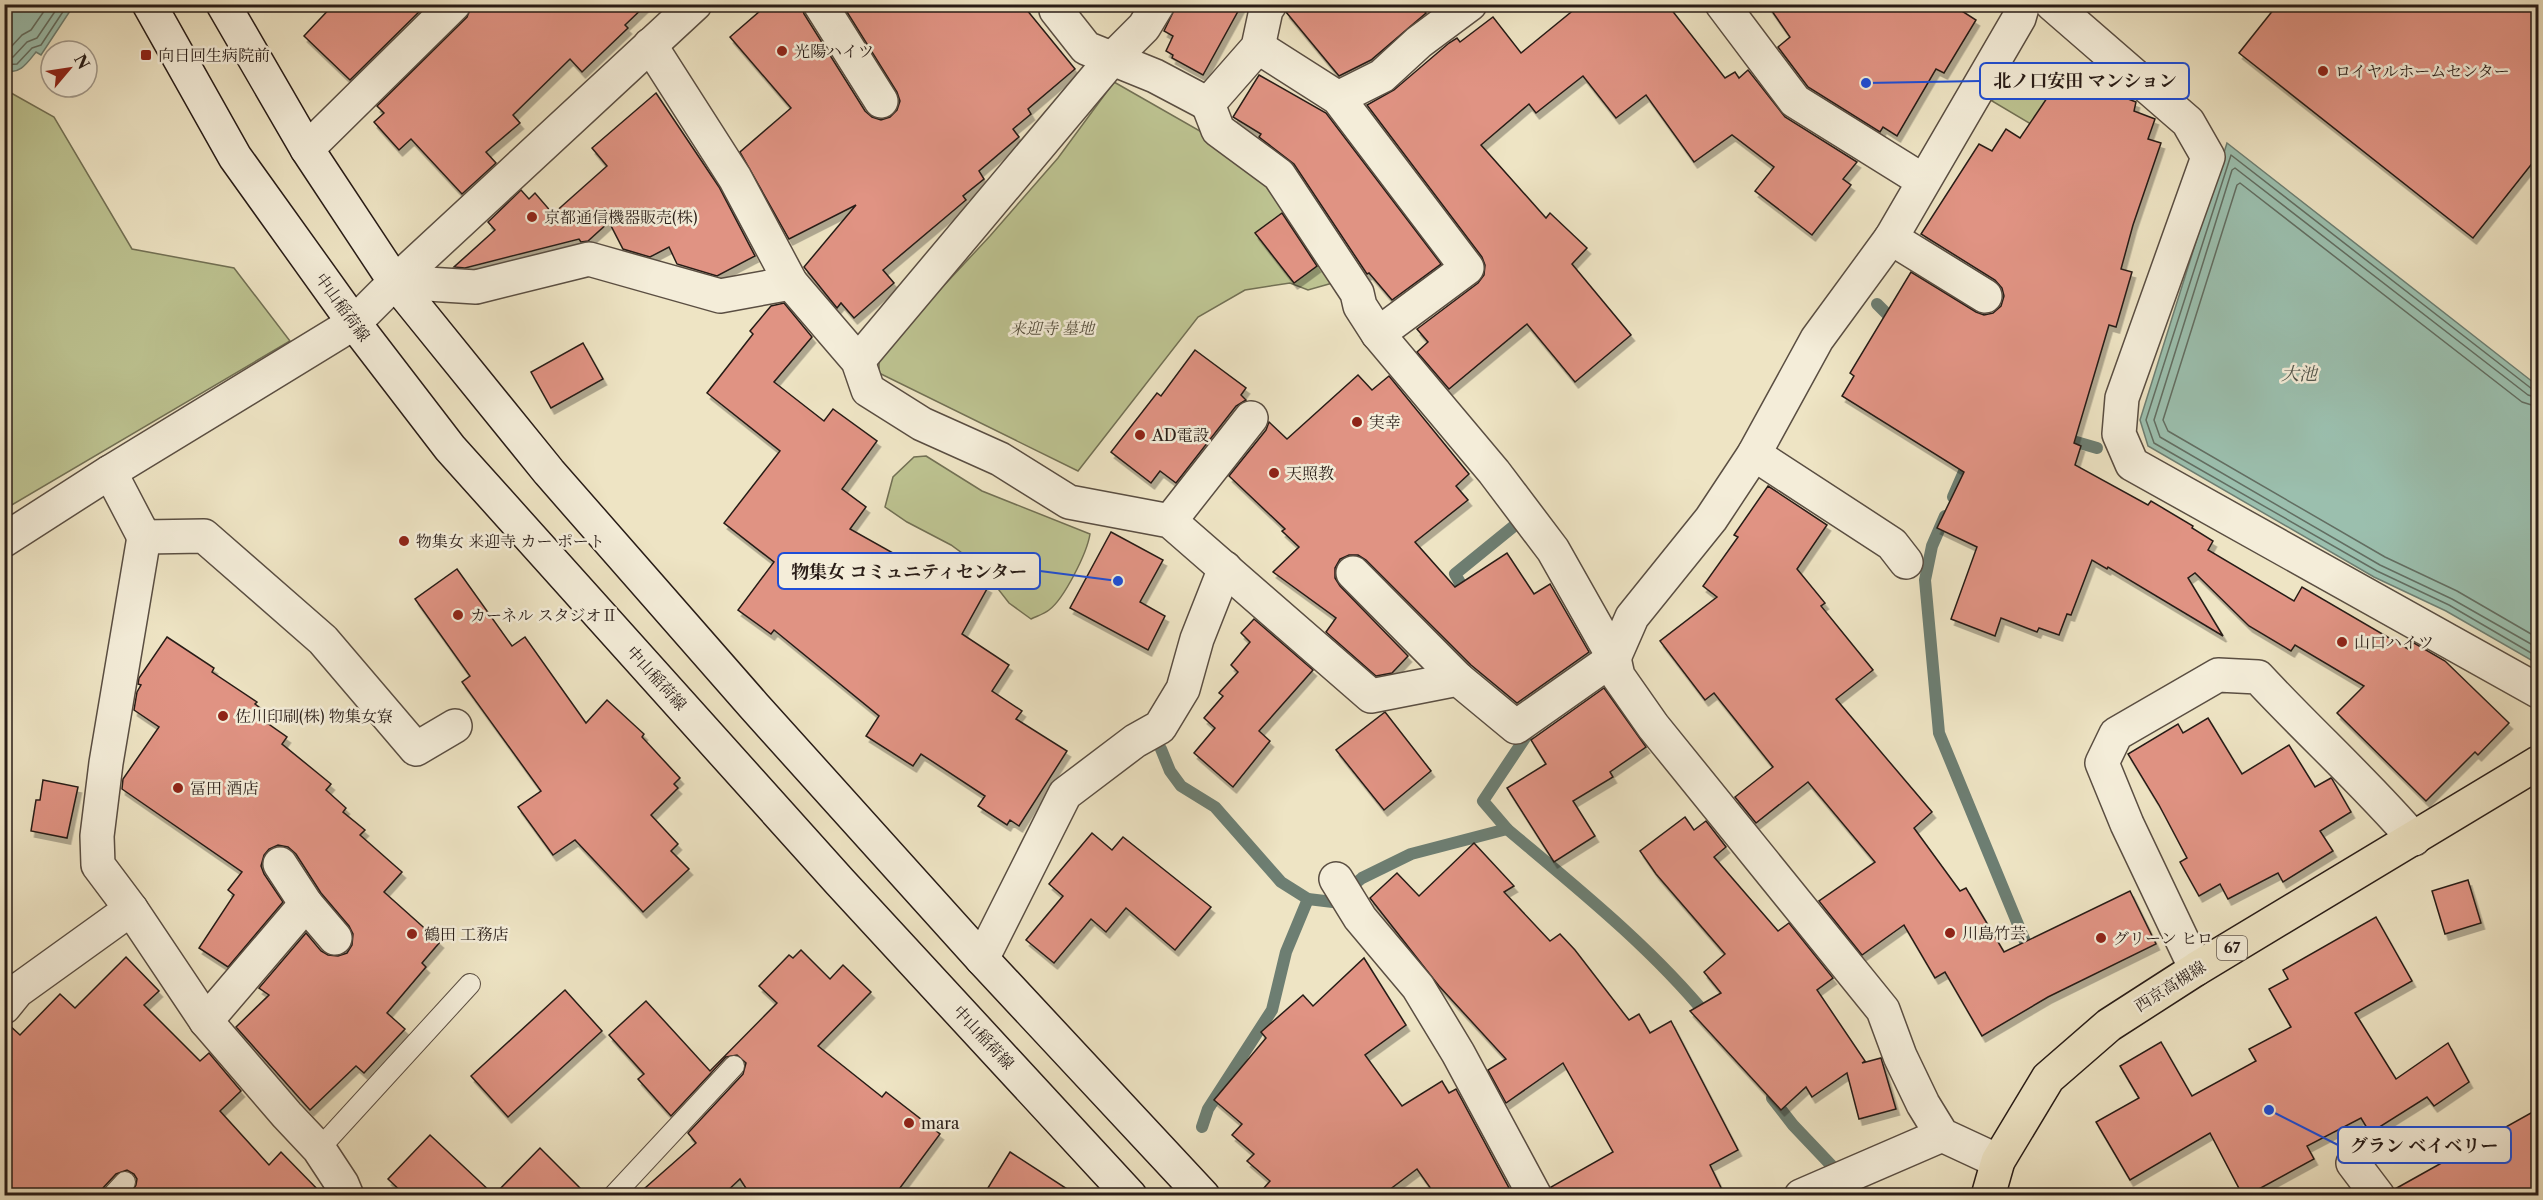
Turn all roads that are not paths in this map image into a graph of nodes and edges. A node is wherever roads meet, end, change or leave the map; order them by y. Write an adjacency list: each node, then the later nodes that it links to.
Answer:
1 (149, 4): 25 (street, 中山稲荷線)
2 (223, 4): 19 (street)
3 (454, 4): 19 (street)
4 (695, 4): 13 (street)
5 (820, 4): 17 (street)
6 (1158, 4): 15 (street)
7 (1270, 4): 14 (street)
8 (1470, 4): 16 (street)
9 (1722, 4): 20 (street)
10 (2052, 4): 39 (street)
11 (2016, 9): 20 (street)
12 (1056, 10): 15 (street)
13 (650, 45): 22 (street); 23 (street)
14 (1258, 47): 16 (street); 18 (street)
15 (1111, 60): 18 (street); 27 (street)
16 (1338, 98): 26 (street)
17 (881, 101)
18 (1208, 104): 26 (street)
19 (307, 149): 22 (street)
20 (1922, 180): 21 (street)
21 (1890, 238): 24 (street); 29 (street)
22 (395, 282): 23 (street); 25 (street); 48 (street)
23 (791, 283): 27 (street)
24 (1985, 296)
25 (354, 323): 30 (street); 60 (street, 中山稲荷線)
26 (1378, 334): 37 (street)
27 (858, 361): 31 (street)
28 (1251, 418): 31 (street)
29 (1754, 454): 34 (street); 37 (street)
30 (110, 472): 32 (street); 33 (street)
31 (1170, 521): 35 (street)
32 (144, 537): 40 (street); 46 (street)
33 (4, 540)
34 (1906, 562)
35 (1225, 568): 38 (street); 48 (street)
36 (1353, 573): 38 (street)
37 (1614, 658): 38 (street); 54 (street)
38 (1458, 679)
39 (2538, 691)
40 (455, 726)
41 (2538, 763): 42 (main road, 西京高槻線 / 67)
42 (2414, 839): 49 (main road, 西京高槻線 / 67); 49 (street)
43 (280, 864): 45 (street)
44 (1336, 879): 62 (street)
45 (306, 904): 47 (street); 52 (street)
46 (131, 909): 51 (street); 52 (street)
47 (335, 938)
48 (982, 959): 61 (street)
49 (2196, 969): 56 (main road, 西京高槻線 / 67)
50 (470, 984): 55 (lane)
51 (4, 1007)
52 (206, 1021): 55 (street)
53 (734, 1066): 59 (lane)
54 (1942, 1135): 56 (street); 63 (street)
55 (319, 1149): 58 (street)
56 (1998, 1161): 64 (main road, 西京高槻線 / 67)
57 (2353, 1163): 65 (street)
58 (347, 1196)
59 (613, 1196)
60 (1130, 1196)
61 (1203, 1196)
62 (1535, 1196)
63 (1801, 1196)
64 (1988, 1196)
65 (2378, 1196)

